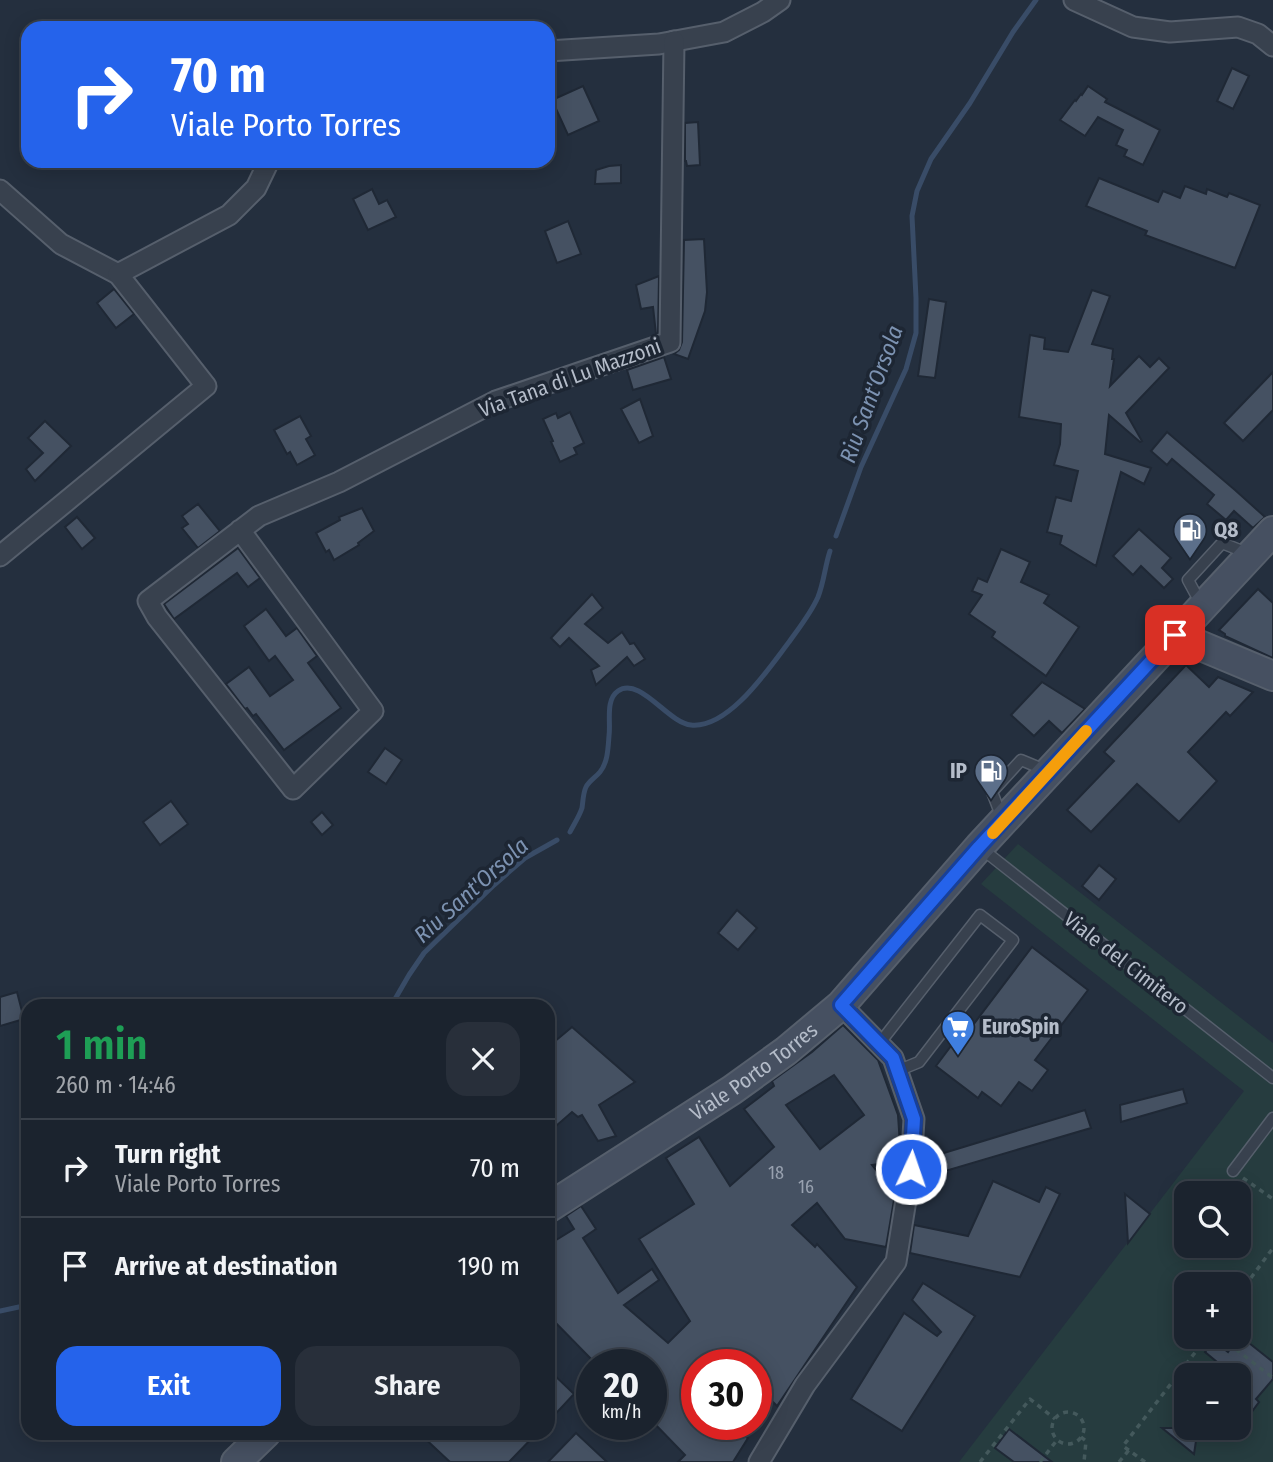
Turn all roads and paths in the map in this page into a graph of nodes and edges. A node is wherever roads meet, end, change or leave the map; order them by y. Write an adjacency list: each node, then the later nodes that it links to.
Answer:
1 (780, 0): 3 (street)
2 (1074, 0): 4 (street)
3 (674, 41): 5 (street); 9 (street, Via Tana di Lu Mazzoni)
4 (1273, 46)
5 (555, 51)
6 (266, 168): 8 (street)
7 (0, 190): 8 (street)
8 (118, 274): 11 (street)
9 (240, 530): 9 (street, Via Tana di Lu Mazzoni)
10 (1273, 531): 12 (main road, Viale Porto Torres)
11 (0, 556)
12 (1175, 635): 13 (main road); 14 (main road, Viale Porto Torres)
13 (1273, 676)
14 (979, 847): 15 (main road, Viale Porto Torres); 18 (lane, Viale del Cimitero)
15 (841, 1005): 16 (street); 21 (main road, Viale Porto Torres)
16 (879, 1045): 17 (street); 17 (lane)
17 (897, 1071): 34 (street)
18 (1273, 1078)
19 (1273, 1118): 20 (lane)
20 (1233, 1171): 22 (path)
21 (556, 1199)
22 (1273, 1199)
23 (1273, 1248): 24 (path)
24 (1251, 1278)
25 (1198, 1349): 32 (path)
26 (1236, 1349): 27 (path)
27 (1273, 1378)
28 (1055, 1419): 29 (path); 31 (path); 35 (path)
29 (1081, 1437): 31 (path); 37 (path)
30 (259, 1440): 33 (main road)
31 (1057, 1440): 36 (path)
32 (1129, 1450): 38 (path); 39 (path)
33 (236, 1462)
34 (759, 1462)
35 (980, 1462)
36 (1040, 1462)
37 (1084, 1462)
38 (1119, 1462)
39 (1145, 1462)

